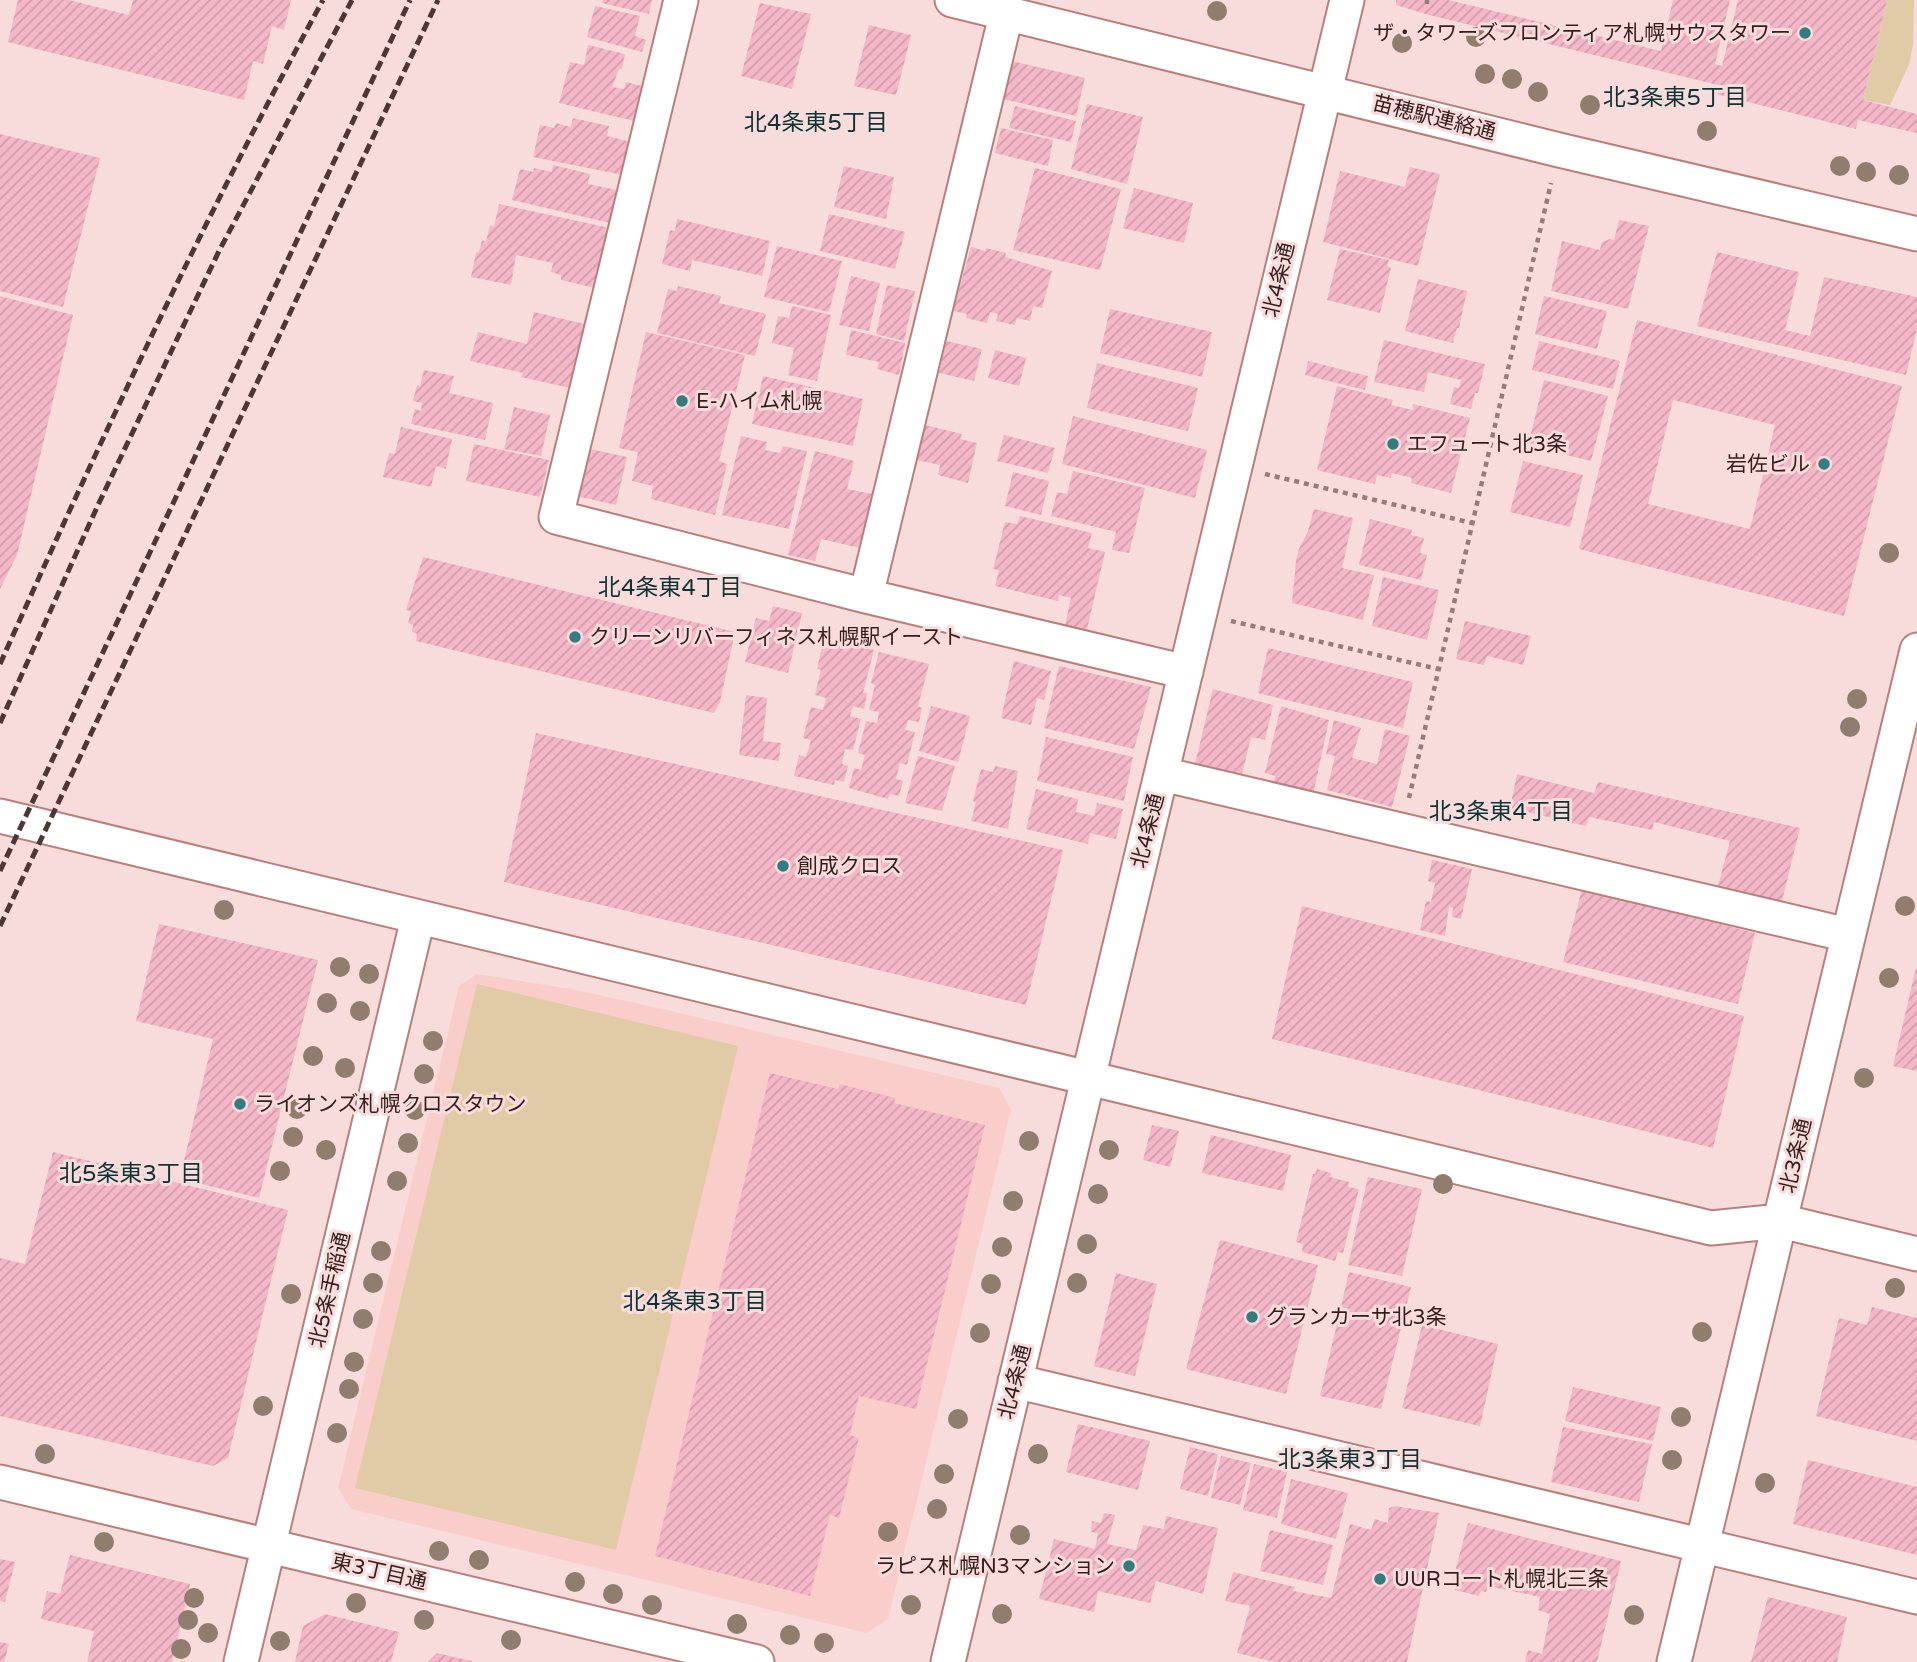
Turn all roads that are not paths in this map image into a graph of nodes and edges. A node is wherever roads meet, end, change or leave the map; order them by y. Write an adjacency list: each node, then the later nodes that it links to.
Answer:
1 (681, 0): 7 (street)
2 (952, 0): 4 (street, 苗穂駅連絡通)
3 (1347, 0): 5 (street, 北4条通)
4 (1006, 15): 5 (street, 苗穂駅連絡通); 7 (street)
5 (1324, 91): 6 (street, 苗穂駅連絡通); 9 (street, 北4条通)
6 (1917, 234)
7 (866, 596): 9 (street)
8 (1917, 650): 13 (street, 北3条通)
9 (1186, 672): 10 (street, 北4条通)
10 (1162, 774): 13 (street); 14 (street, 北4条通)
11 (0, 816): 12 (street)
12 (418, 918): 14 (street); 19 (street, 北5条手稲通)
13 (1848, 935): 15 (street, 北3条通)
14 (1088, 1079): 15 (street); 17 (street, 北4条通)
15 (1781, 1221): 16 (street); 20 (street, 北3条通)
16 (1917, 1254)
17 (1015, 1381): 20 (street); 24 (street, 北4条通)
18 (0, 1482): 19 (street, 東3丁目通)
19 (269, 1545): 22 (street, 北5条手稲通); 23 (street, 東3丁目通)
20 (1702, 1546): 21 (street); 25 (street, 北3条通)
21 (1917, 1597)
22 (241, 1662)
23 (757, 1662)
24 (948, 1662)
25 (1674, 1662)

